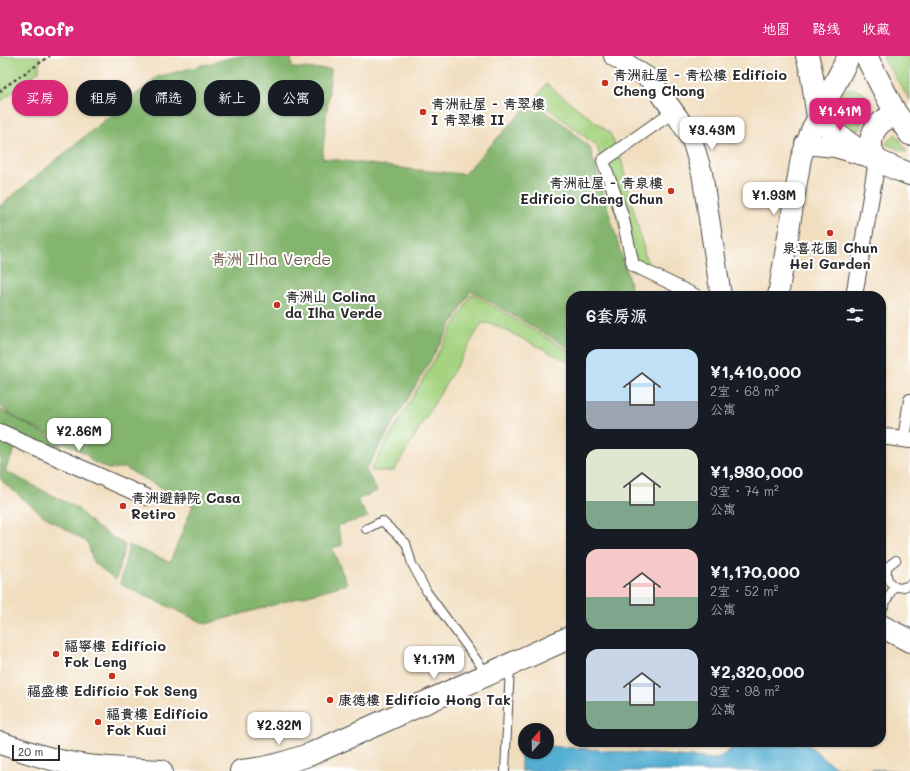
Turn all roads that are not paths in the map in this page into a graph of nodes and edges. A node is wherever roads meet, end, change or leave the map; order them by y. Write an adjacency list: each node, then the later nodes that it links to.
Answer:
1 (614, 56): 4 (street)
2 (854, 57): 3 (main road); 5 (main road); 6 (main road)
3 (809, 61): 6 (main road)
4 (674, 111): 11 (street); 12 (street)
5 (897, 116): 7 (main road); 9 (main road)
6 (818, 117): 8 (street); 9 (main road)
7 (910, 134)
8 (805, 144): 9 (street); 13 (street)
9 (872, 159): 10 (main road); 14 (street)
10 (910, 174)
11 (687, 291)
12 (720, 291)
13 (779, 291)
14 (855, 291)
15 (910, 400): 18 (street)
16 (0, 432): 19 (street)
17 (886, 437): 18 (street)
18 (907, 440)
19 (146, 497)
20 (366, 529): 29 (lane)
21 (896, 560): 22 (lane)
22 (894, 586): 23 (lane); 24 (lane)
23 (908, 588)
24 (886, 608)
25 (886, 622): 27 (main road)
26 (566, 639): 28 (main road)
27 (910, 641)
28 (510, 664): 29 (main road); 34 (lane)
29 (487, 674): 33 (main road)
30 (0, 743): 31 (main road)
31 (73, 768): 32 (main road)
32 (161, 771)
33 (252, 771)
34 (505, 771)

